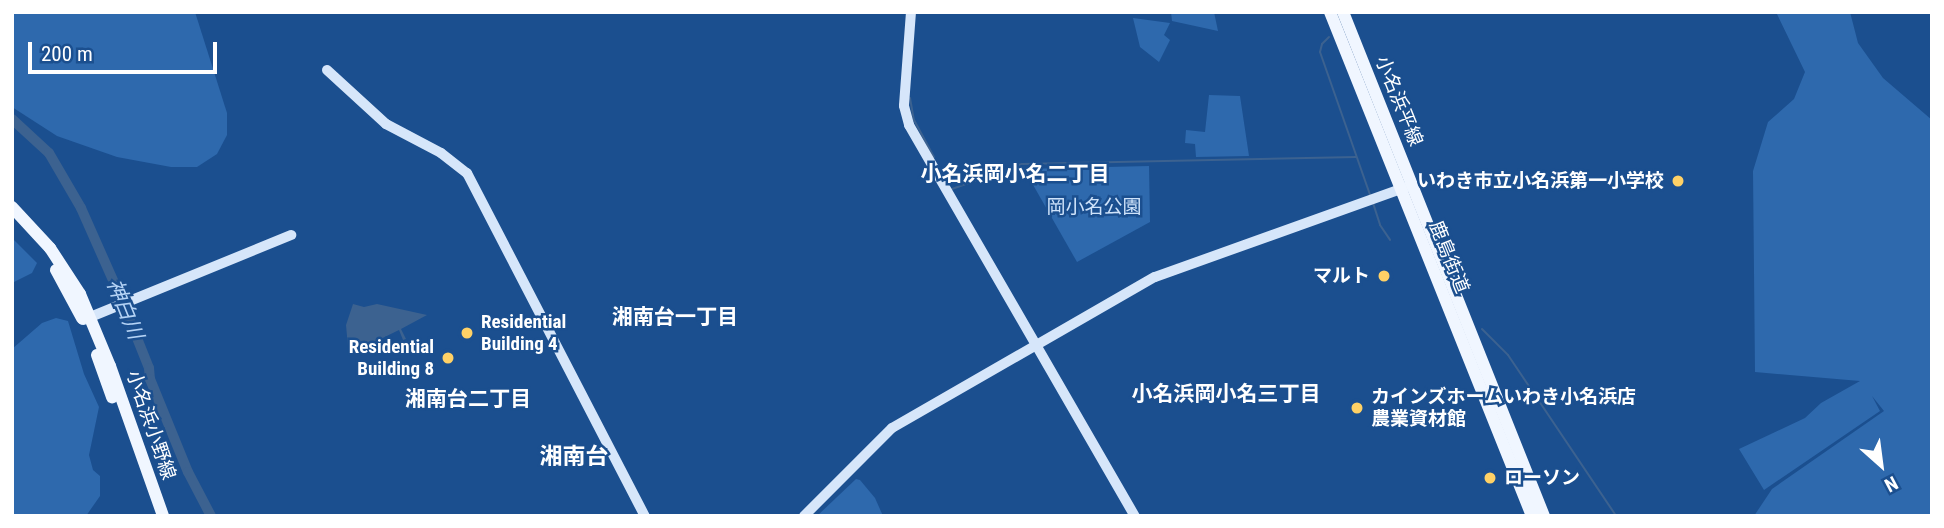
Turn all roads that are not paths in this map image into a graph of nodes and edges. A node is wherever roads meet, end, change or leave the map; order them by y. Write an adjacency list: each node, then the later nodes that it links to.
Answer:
1 (911, 12): 10 (street)
2 (1330, 12): 5 (main road, 鹿島街道)
3 (1343, 12): 5 (main road, 小名浜平線)
4 (327, 70): 13 (street)
5 (1407, 187): 10 (street); 16 (main road, 鹿島街道); 17 (main road, 小名浜平線)
6 (12, 207): 9 (main road, 小名浜小野線)
7 (12, 219): 9 (main road, 小名浜小野線)
8 (291, 235): 9 (street)
9 (86, 319): 11 (main road, 小名浜小野線); 12 (main road, 小名浜小野線)
10 (1036, 345): 14 (street); 15 (street)
11 (155, 516)
12 (163, 516)
13 (645, 516)
14 (804, 516)
15 (1135, 516)
16 (1532, 516)
17 (1544, 516)

